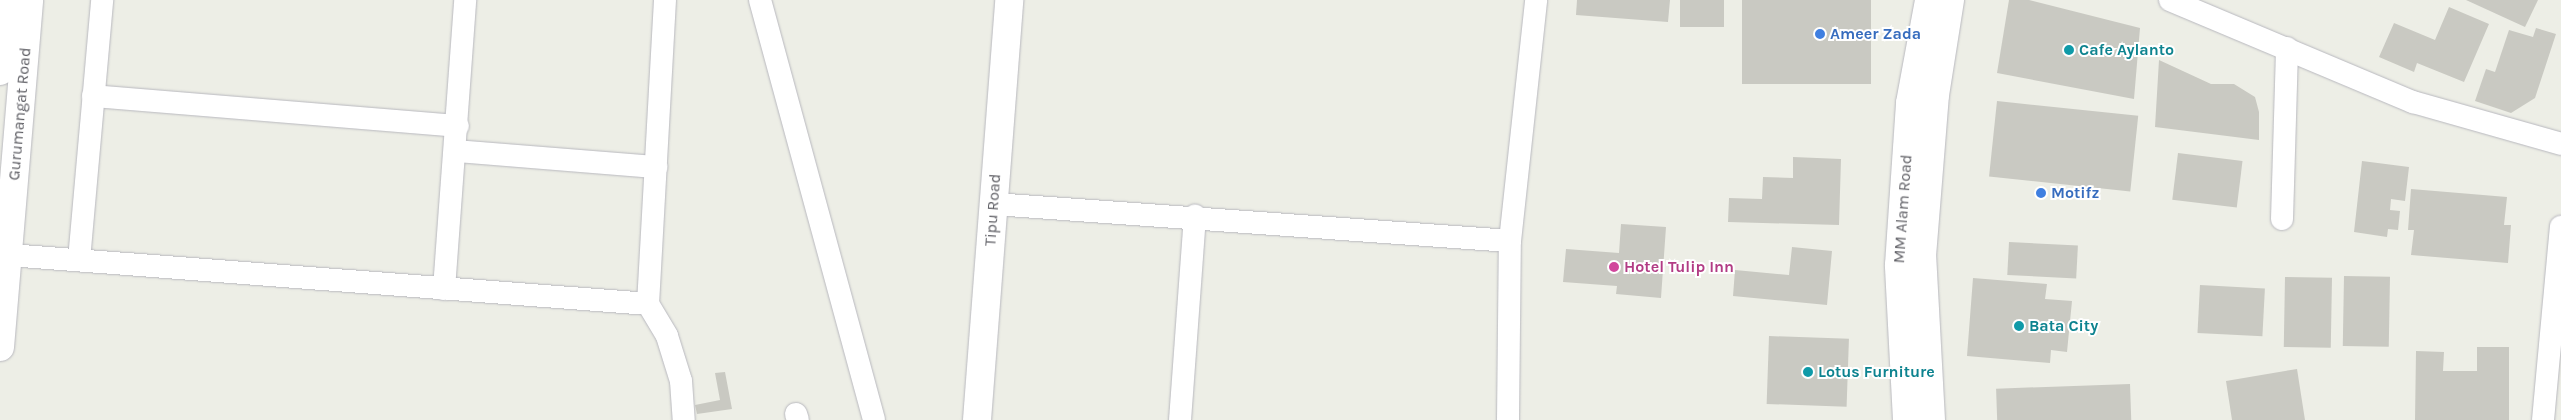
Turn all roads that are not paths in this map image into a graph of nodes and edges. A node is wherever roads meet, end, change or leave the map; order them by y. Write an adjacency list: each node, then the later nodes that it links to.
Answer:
1 (6, 0): 13 (street, Gurumangat Road)
2 (30, 0): 24 (street, Gurumangat Road)
3 (102, 0): 14 (street)
4 (465, 0): 15 (street)
5 (665, 0): 18 (street)
6 (760, 0): 30 (street)
7 (1009, 0): 19 (street, Tipu Road)
8 (1536, 0): 23 (street)
9 (1929, 0): 34 (street, MM Alam Road)
10 (1950, 0): 35 (street, MM Alam Road)
11 (2170, 0): 12 (street)
12 (2287, 48): 16 (street); 21 (street)
13 (0, 71)
14 (93, 96): 15 (street); 25 (street)
15 (458, 126): 17 (street)
16 (2561, 144)
17 (456, 151): 18 (street); 26 (street)
18 (656, 166): 27 (street)
19 (994, 204): 20 (street); 31 (street, Tipu Road)
20 (1195, 216): 23 (street); 32 (street)
21 (2282, 219)
22 (2561, 227): 36 (street)
23 (1510, 241): 33 (street)
24 (9, 255): 25 (street); 28 (street, Gurumangat Road)
25 (79, 260): 26 (street)
26 (444, 289): 27 (street)
27 (648, 304): 29 (street)
28 (0, 347)
29 (684, 420)
30 (874, 420)
31 (977, 420)
32 (1180, 420)
33 (1508, 420)
34 (1907, 420)
35 (1931, 420)
36 (2543, 420)

